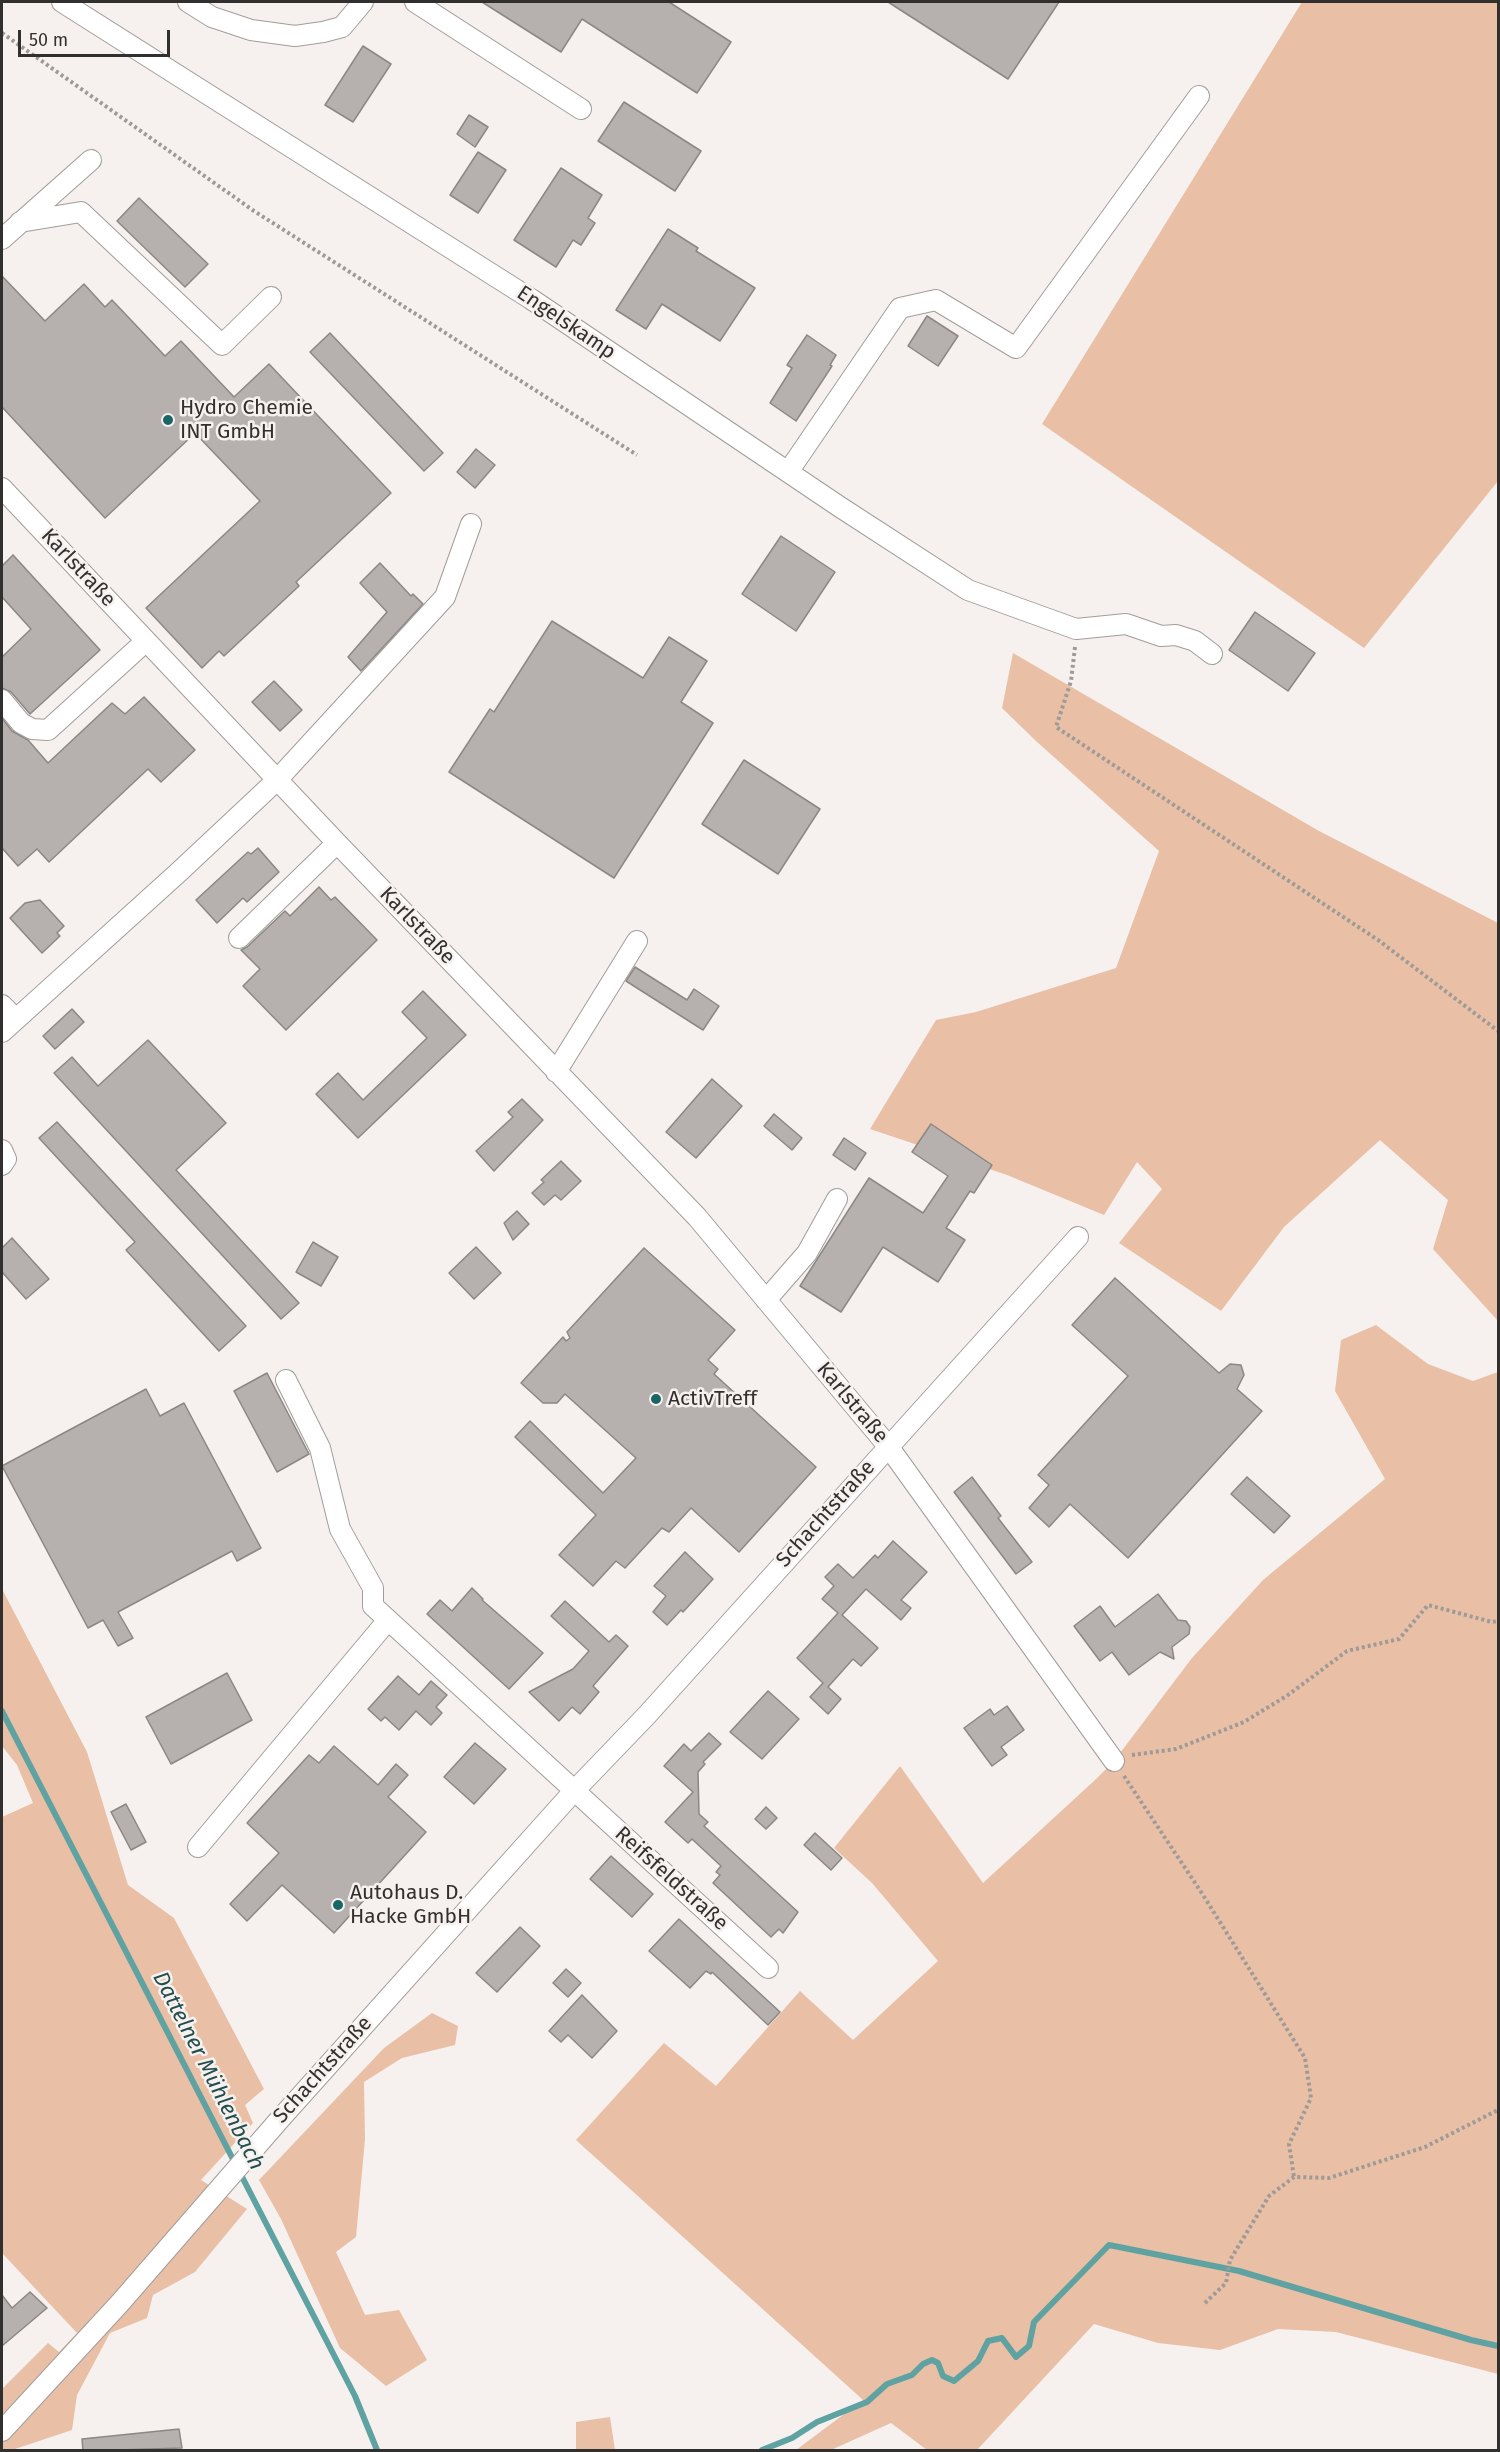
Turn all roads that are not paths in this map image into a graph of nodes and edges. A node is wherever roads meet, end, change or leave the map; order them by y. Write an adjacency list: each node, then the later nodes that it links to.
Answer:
1 (62, 2): 11 (street, Engelskamp)
2 (188, 2): 3 (street)
3 (363, 2)
4 (415, 2): 6 (street)
5 (1199, 96): 11 (street)
6 (581, 109)
7 (91, 160): 8 (street)
8 (20, 222): 9 (street); 10 (street)
9 (2, 238)
10 (271, 297)
11 (788, 472): 15 (street, Engelskamp)
12 (2, 488): 14 (street, Karlstraße)
13 (471, 524): 17 (street)
14 (146, 641): 16 (street); 17 (street, Karlstraße)
15 (1212, 654)
16 (2, 700)
17 (277, 780): 18 (street, Karlstraße); 21 (street)
18 (337, 843): 19 (street); 22 (street, Karlstraße)
19 (239, 938)
20 (637, 941): 22 (street)
21 (6, 1019)
22 (556, 1072): 27 (street, Karlstraße)
23 (2, 1150): 24 (street)
24 (2, 1165)
25 (837, 1198): 27 (street)
26 (1078, 1238): 29 (street, Schachtstraße)
27 (766, 1300): 29 (street, Karlstraße)
28 (286, 1380): 30 (street)
29 (888, 1446): 31 (street, Karlstraße); 32 (street, Schachtstraße)
30 (388, 1620): 32 (street); 33 (street)
31 (1114, 1761)
32 (574, 1791): 34 (street, Reifsfeldstraße); 35 (street, Schachtstraße)
33 (198, 1847)
34 (768, 1968)
35 (2, 2431)

